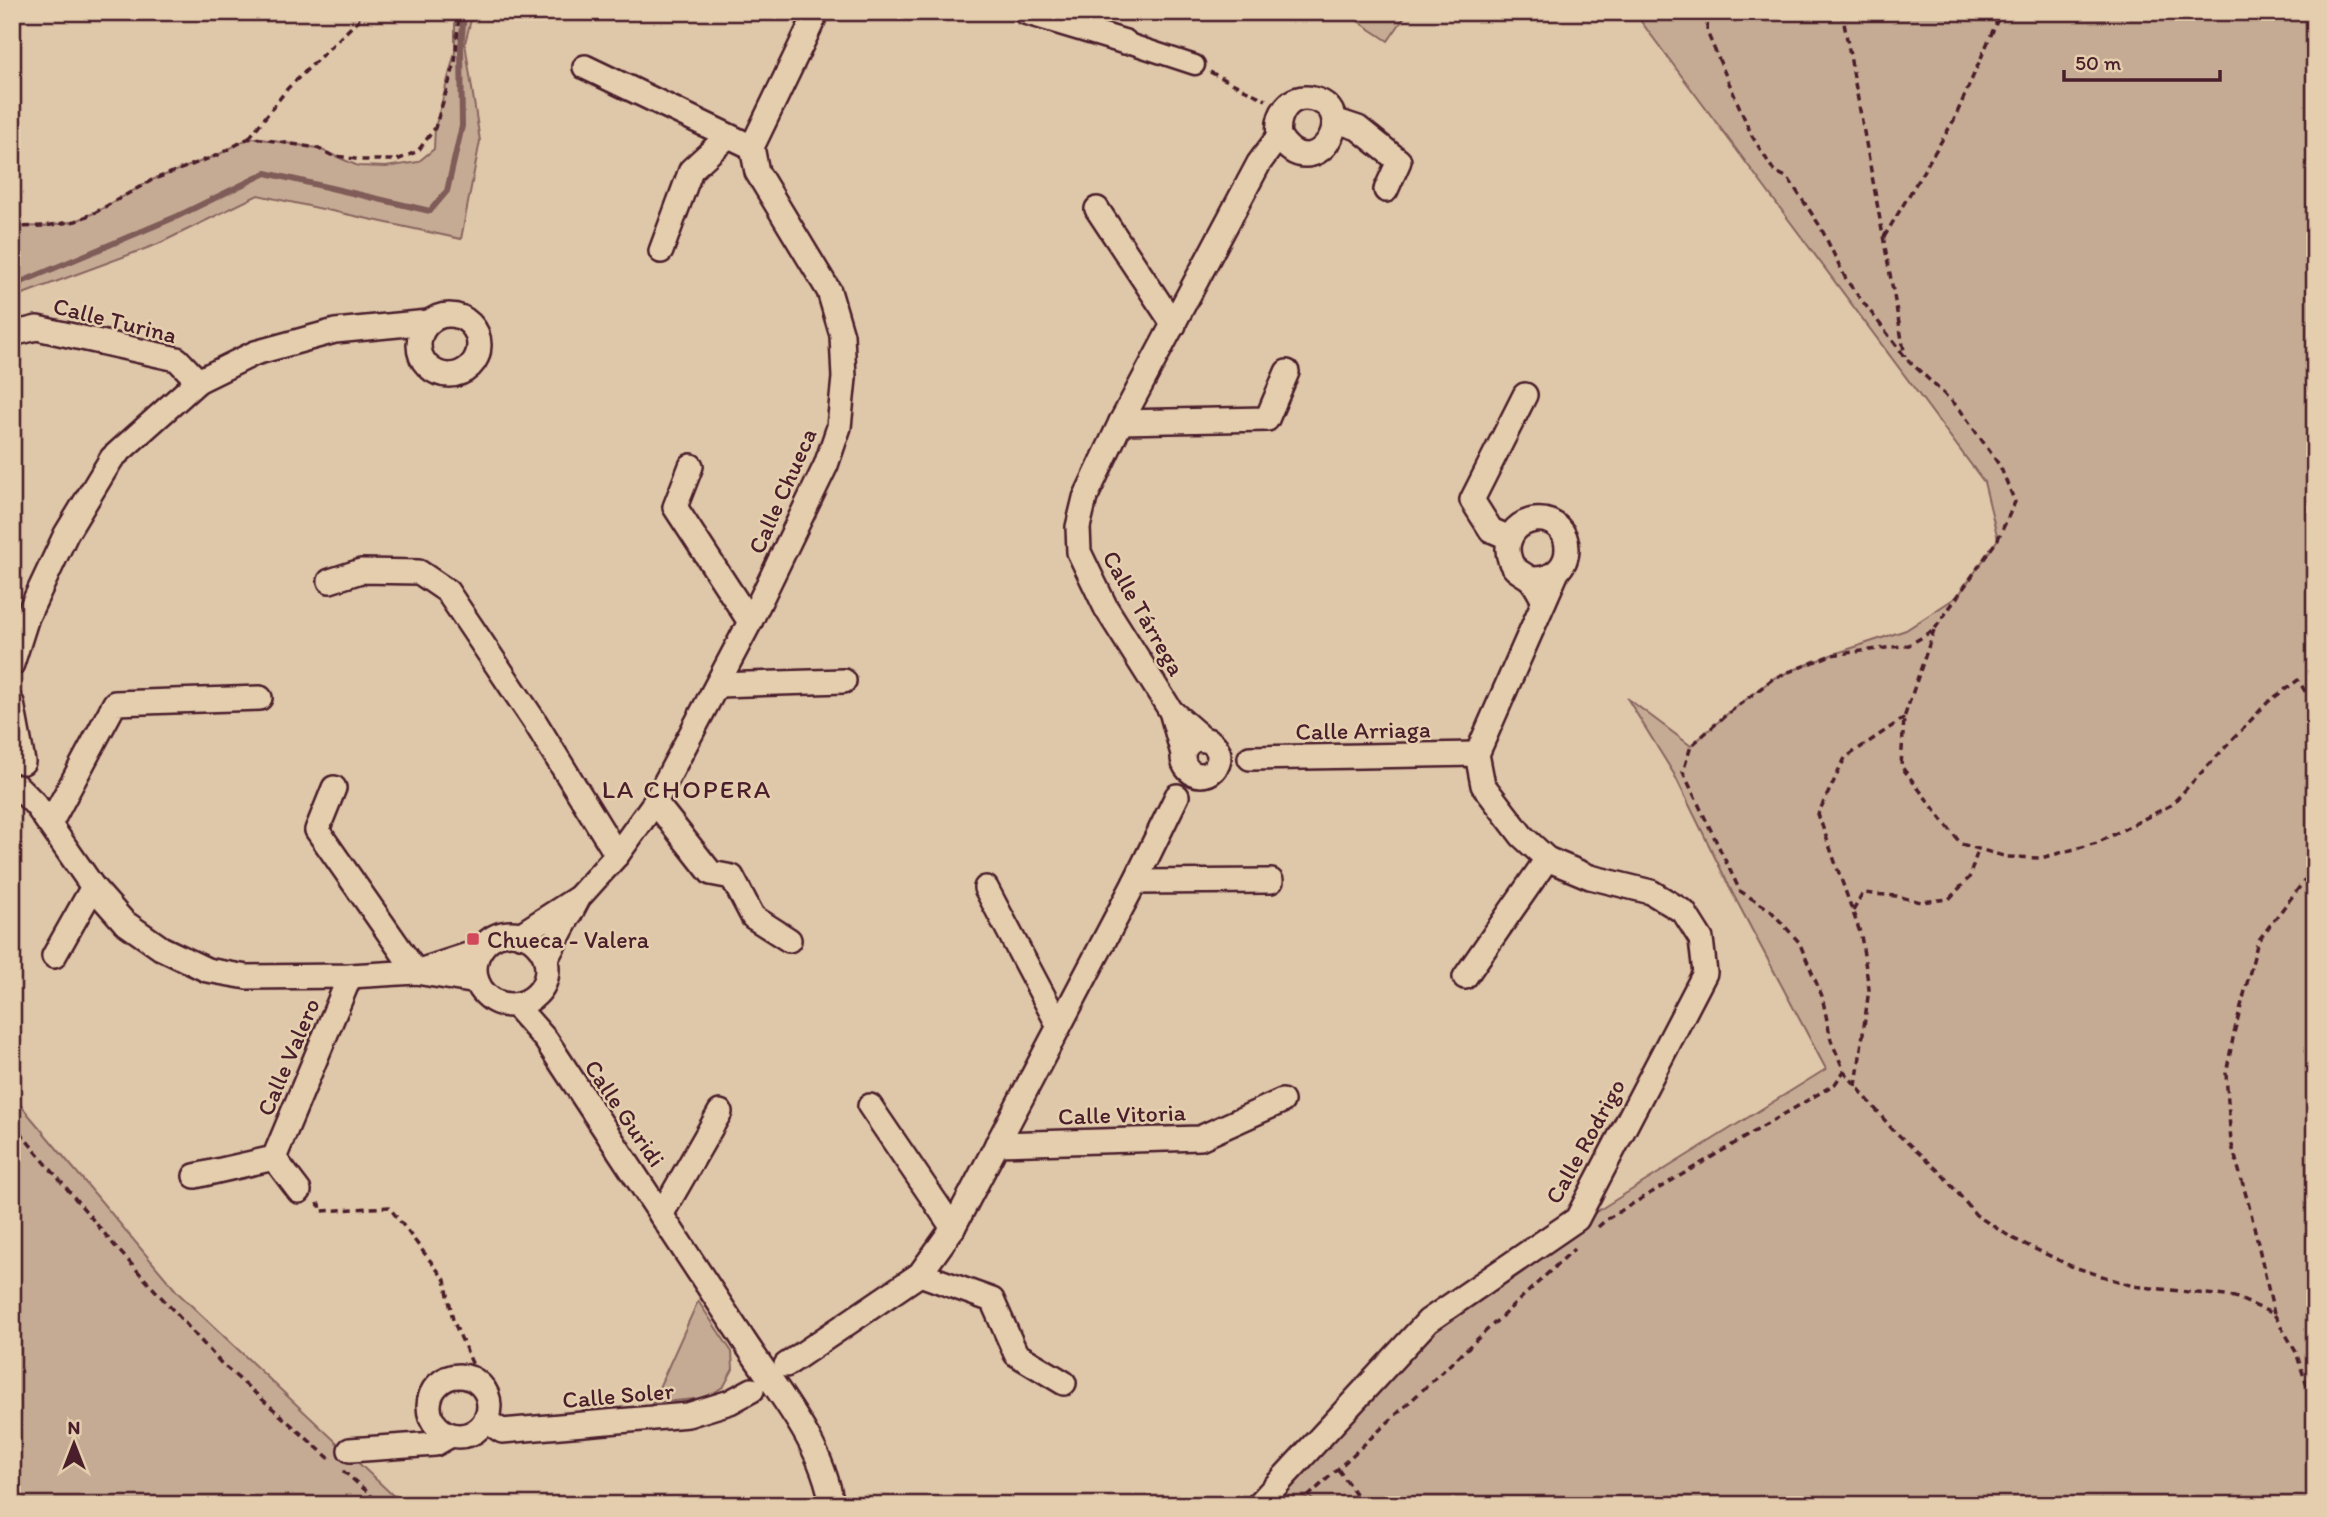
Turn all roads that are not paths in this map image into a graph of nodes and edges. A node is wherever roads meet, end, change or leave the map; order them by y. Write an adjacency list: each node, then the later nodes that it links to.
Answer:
1 (817, 12): 9 (street)
2 (1025, 12): 3 (street)
3 (1125, 42): 4 (street)
4 (1195, 65)
5 (585, 67): 7 (street)
6 (1334, 120): 8 (street); 8 (street, Calle Tárrega); 10 (street)
7 (727, 136): 9 (street); 12 (street)
8 (1279, 136): 14 (street, Calle Tárrega)
9 (752, 147): 26 (street, Calle Chueca)
10 (1387, 190)
11 (1097, 209): 14 (street)
12 (661, 251)
13 (429, 322): 17 (street)
14 (1174, 325): 19 (street, Calle Tárrega)
15 (12, 334): 17 (street, Calle Turina)
16 (1287, 372): 19 (street)
17 (198, 381): 27 (street)
18 (1525, 395): 21 (street)
19 (1121, 422): 31 (street, Calle Tárrega)
20 (691, 466): 26 (street, Calle Chueca)
21 (1510, 538): 22 (street); 23 (street)
22 (1558, 572): 23 (street); 25 (street)
23 (1530, 579): 25 (street)
24 (330, 581): 43 (street)
25 (1544, 600): 34 (street)
26 (750, 622): 29 (street, Calle Chueca)
27 (12, 664)
28 (844, 681): 29 (street)
29 (718, 685): 41 (street, Calle Chueca)
30 (260, 698): 42 (street)
31 (1171, 711): 33 (street, Calle Tárrega); 35 (street, Calle Tárrega)
32 (13, 716): 37 (street)
33 (1209, 743): 35 (street); 36 (street, Calle Arriaga); 38 (street)
34 (1477, 754): 36 (street, Calle Arriaga); 44 (street, Calle Rodrigo)
35 (1184, 758): 38 (street); 40 (street, Calle Vitoria)
36 (1250, 758): 38 (street, Calle Arriaga)
37 (19, 773): 42 (street, Calle Valero)
38 (1210, 773): 40 (street, Calle Vitoria)
39 (334, 788): 55 (street)
40 (1177, 796): 45 (street, Calle Vitoria)
41 (656, 802): 43 (street, Calle Chueca); 51 (street)
42 (50, 824): 47 (street, Calle Valero)
43 (617, 855): 49 (street, Calle Chueca)
44 (1546, 859): 57 (street); 82 (street, Calle Rodrigo)
45 (1135, 881): 46 (street); 61 (street, Calle Vitoria)
46 (1271, 881)
47 (93, 887): 53 (street); 56 (street, Calle Valero)
48 (986, 888): 61 (street)
49 (579, 897): 50 (street, Calle Chueca); 54 (street, Calle Chueca)
50 (520, 935): 52 (street); 54 (street)
51 (789, 940)
52 (480, 951): 55 (street, Calle Valero); 58 (street)
53 (54, 956)
54 (546, 959): 59 (street)
55 (416, 972): 56 (street, Calle Valero); 58 (street, Calle Valero)
56 (350, 976): 67 (street, Calle Valero)
57 (1465, 977)
58 (477, 982): 60 (street)
59 (541, 989): 60 (street); 62 (street, Calle Guridi)
60 (515, 1005): 62 (street, Calle Guridi)
61 (1059, 1026): 66 (street, Calle Vitoria)
62 (546, 1040): 70 (street, Calle Guridi)
63 (1282, 1101): 66 (street, Calle Vitoria)
64 (870, 1106): 71 (street)
65 (720, 1112): 70 (street, Calle Guridi)
66 (997, 1144): 71 (street, Calle Vitoria)
67 (274, 1158): 68 (street); 69 (street)
68 (195, 1176)
69 (299, 1191)
70 (661, 1215): 73 (street, Calle Guridi)
71 (953, 1228): 72 (street, Calle Vitoria)
72 (920, 1275): 74 (street, Calle Vitoria); 75 (street)
73 (756, 1360): 74 (street); 76 (street); 77 (street, Calle Guridi)
74 (786, 1365): 77 (street)
75 (1064, 1383)
76 (752, 1390): 77 (street); 78 (street, Calle Soler)
77 (779, 1394): 81 (street, Calle Guridi)
78 (486, 1420): 79 (street); 79 (street)
79 (451, 1435): 80 (street)
80 (340, 1459)
81 (832, 1505)
82 (1258, 1505)

